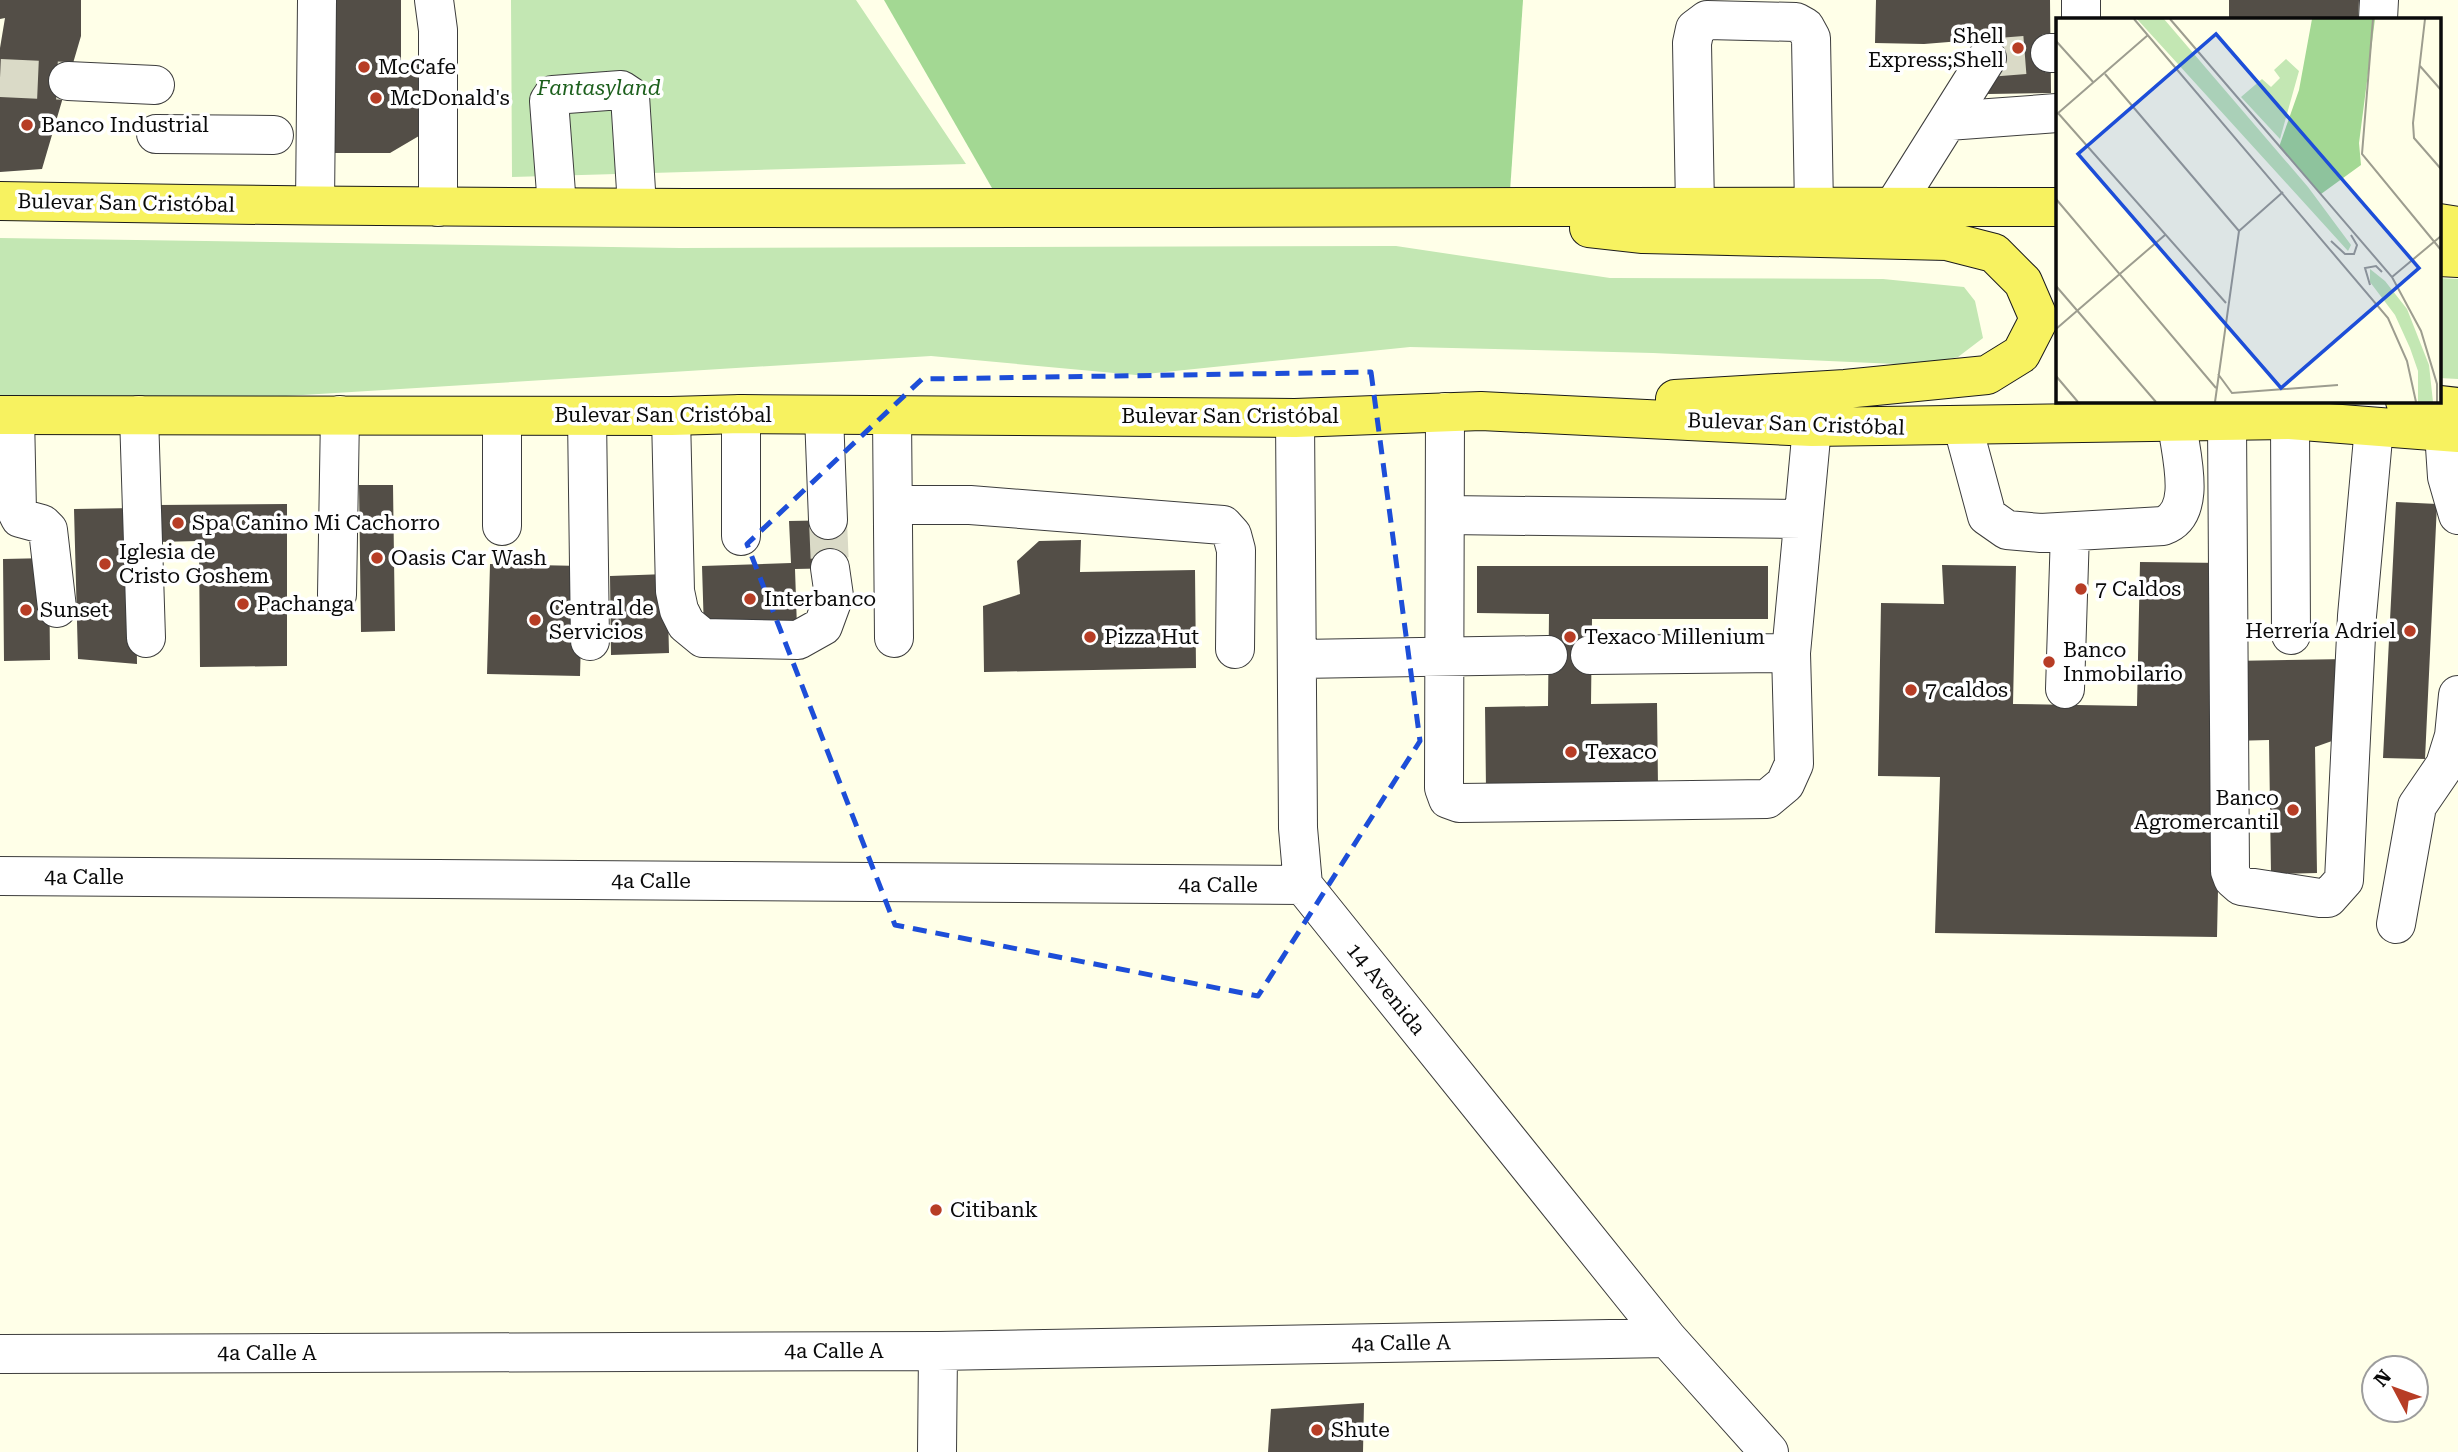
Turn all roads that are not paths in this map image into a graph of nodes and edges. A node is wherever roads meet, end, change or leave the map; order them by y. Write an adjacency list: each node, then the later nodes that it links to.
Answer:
1 (317, 0): 15 (street)
2 (434, 0): 19 (street)
3 (2081, 0): 5 (street)
4 (2379, 0): 6 (street)
5 (2081, 18)
6 (2378, 18)
7 (1987, 58): 11 (street)
8 (68, 81): 9 (street)
9 (155, 85)
10 (2056, 113): 11 (street)
11 (1948, 121): 18 (street)
12 (156, 134): 13 (street)
13 (274, 135)
14 (0, 201): 15 (main road, Bulevar San Cristóbal)
15 (315, 205): 19 (main road, Bulevar San Cristóbal)
16 (557, 206): 17 (main road, Bulevar San Cristóbal); 17 (street); 19 (main road, Bulevar San Cristóbal)
17 (637, 206): 20 (main road, Bulevar San Cristóbal)
18 (1894, 206): 22 (main road, Bulevar San Cristóbal); 23 (main road, Bulevar San Cristóbal)
19 (438, 207)
20 (1398, 207): 21 (main road, Bulevar San Cristóbal); 29 (main road)
21 (1695, 207): 23 (main road, Bulevar San Cristóbal); 23 (street)
22 (2056, 207)
23 (1814, 208)
24 (2440, 223): 25 (main road)
25 (2458, 226)
26 (2440, 257): 27 (main road)
27 (2458, 258)
28 (2407, 402): 43 (main road)
29 (1463, 411): 39 (main road, Bulevar San Cristóbal); 44 (main road, Bulevar San Cristóbal); 48 (street)
30 (741, 414): 34 (main road, Bulevar San Cristóbal); 37 (main road, Bulevar San Cristóbal); 54 (street)
31 (8, 415): 32 (main road, Bulevar San Cristóbal); 57 (street)
32 (139, 415): 33 (main road, Bulevar San Cristóbal); 59 (street)
33 (340, 415): 35 (main road, Bulevar San Cristóbal); 56 (street)
34 (824, 415): 38 (main road, Bulevar San Cristóbal); 51 (street)
35 (502, 416): 36 (main road, Bulevar San Cristóbal); 52 (street)
36 (587, 416): 37 (main road, Bulevar San Cristóbal); 61 (street)
37 (671, 416): 55 (street)
38 (892, 416): 39 (main road, Bulevar San Cristóbal); 47 (street)
39 (1296, 418): 67 (street)
40 (2290, 420): 41 (main road, Bulevar San Cristóbal); 46 (main road, Bulevar San Cristóbal); 58 (street)
41 (2227, 422): 42 (main road, Bulevar San Cristóbal); 46 (street)
42 (2176, 423): 45 (main road, Bulevar San Cristóbal); 53 (street)
43 (2453, 424): 46 (main road, Bulevar San Cristóbal); 49 (street)
44 (1812, 427): 45 (main road, Bulevar San Cristóbal); 50 (street)
45 (1963, 427): 53 (street)
46 (2374, 427)
47 (895, 505): 60 (street); 62 (street)
48 (1447, 514): 50 (street); 64 (street)
49 (2458, 515)
50 (1802, 519): 63 (street)
51 (828, 520)
52 (502, 526)
53 (2070, 532): 68 (street)
54 (741, 536)
55 (830, 568)
56 (337, 595)
57 (57, 608)
58 (2291, 635)
59 (146, 638)
60 (894, 638)
61 (590, 641)
62 (1235, 649)
63 (1791, 653): 64 (street); 66 (street)
64 (1446, 655): 65 (street); 67 (street)
65 (1548, 655)
66 (1590, 655)
67 (1298, 659): 71 (street)
68 (2065, 689)
69 (2458, 695): 72 (street)
70 (0, 876): 71 (street, 4a Calle)
71 (1303, 885): 73 (street, 14 Avenida)
72 (2396, 924)
73 (1667, 1338): 74 (street, 4a Calle A); 77 (street, 14 Avenida)
74 (937, 1351): 75 (street, 4a Calle A); 76 (street)
75 (0, 1354)
76 (937, 1452)
77 (1769, 1452)

